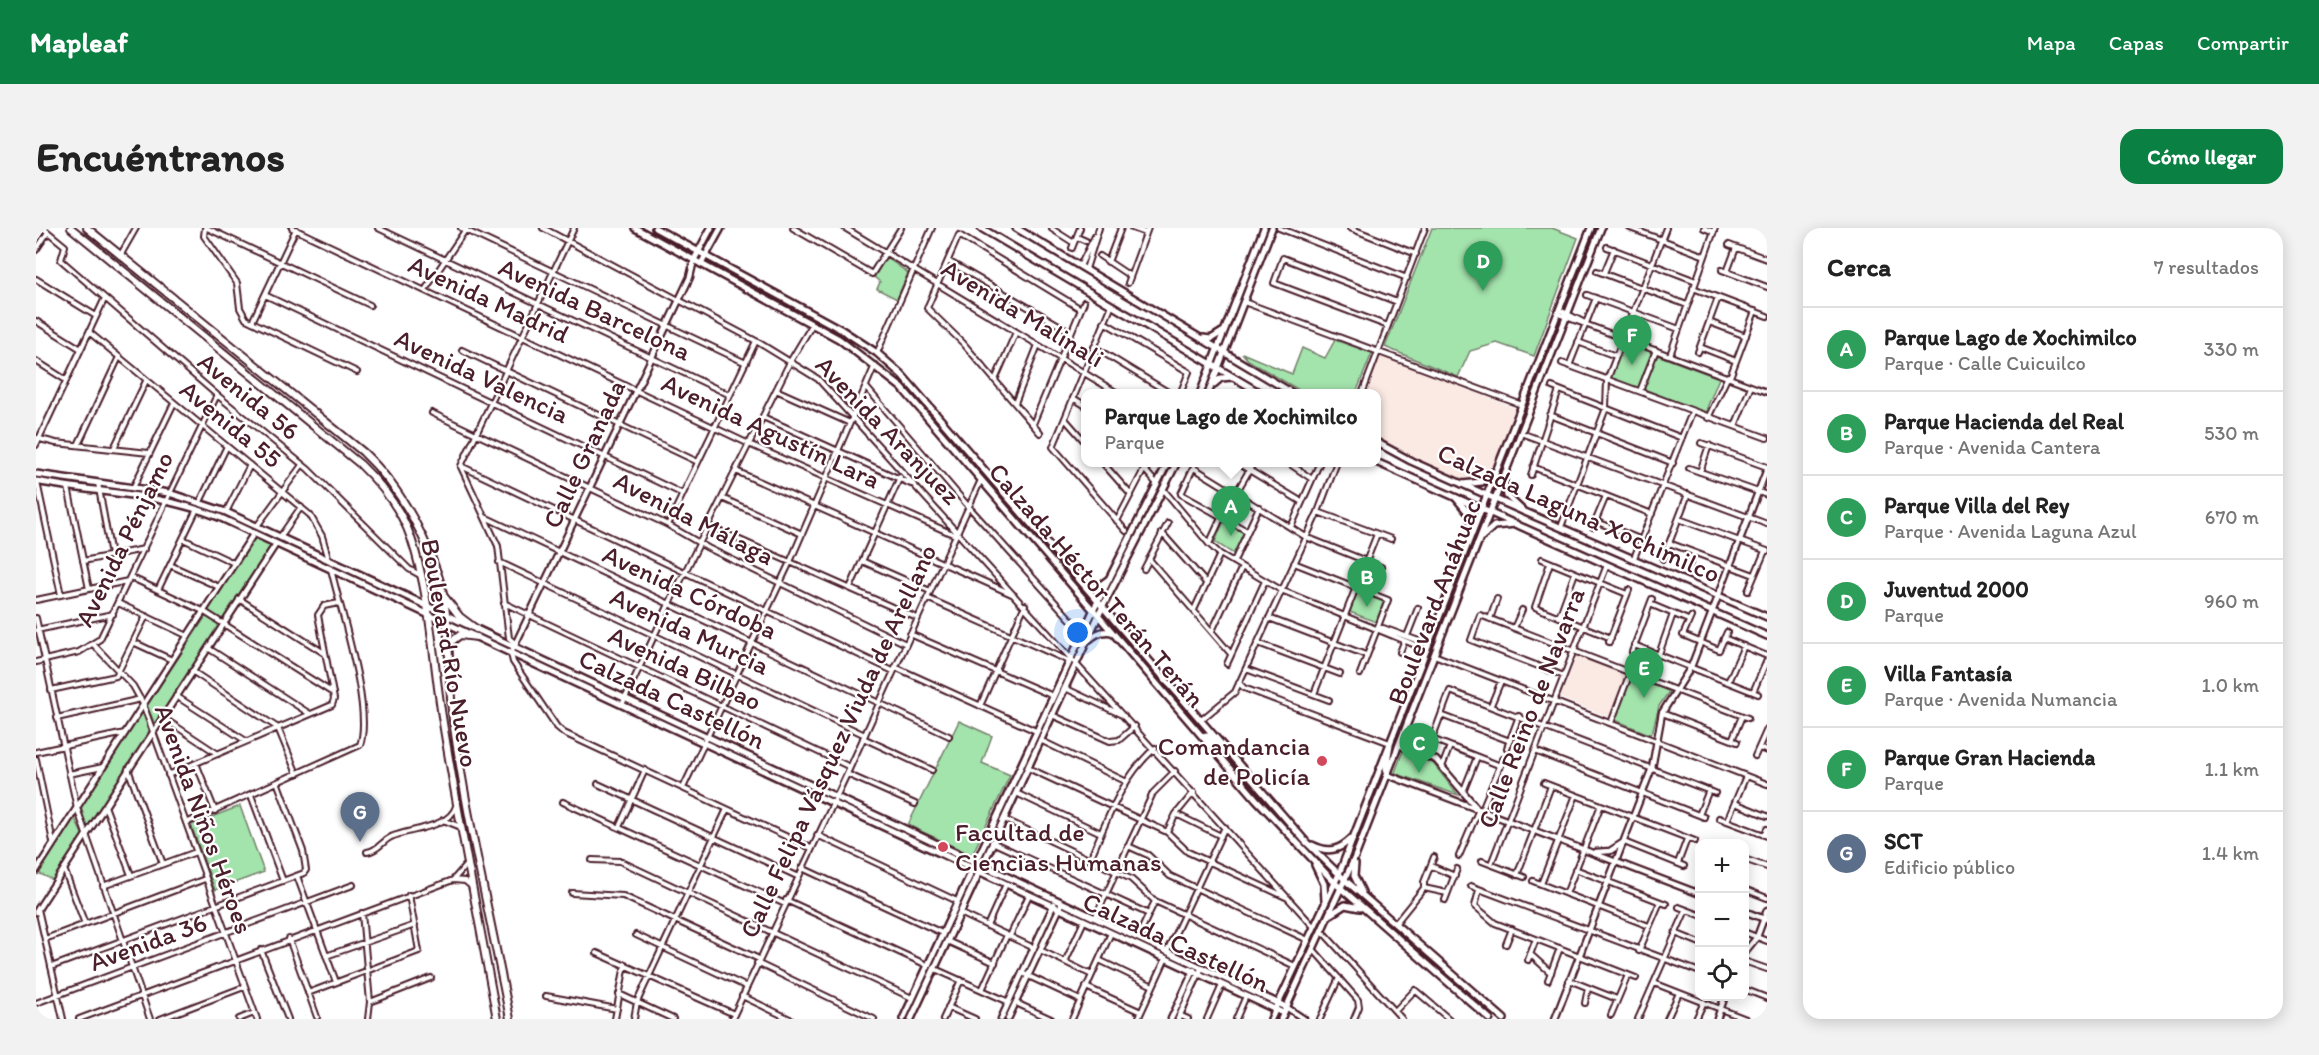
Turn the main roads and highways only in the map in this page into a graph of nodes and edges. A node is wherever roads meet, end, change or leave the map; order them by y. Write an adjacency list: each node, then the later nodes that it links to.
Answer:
1 (71, 228): 13 (highway, Boulevard Río Nuevo)
2 (87, 228): 15 (highway, Boulevard Río Nuevo)
3 (635, 228): 17 (main road, Calzada Héctor Terán Terán)
4 (655, 228): 14 (main road, Calzada Héctor Terán Terán)
5 (711, 228): 14 (main road, Calle Granada)
6 (721, 228): 16 (main road, Calle Granada)
7 (981, 228): 23 (main road)
8 (1016, 228): 20 (main road)
9 (1264, 228): 19 (main road)
10 (1272, 228): 22 (main road)
11 (1592, 228): 31 (main road, Boulevard Anáhuac)
12 (1601, 228): 32 (main road, Boulevard Anáhuac)
13 (97, 251): 15 (highway); 60 (highway, Boulevard Río Nuevo)
14 (698, 252): 16 (main road, Calzada Héctor Terán Terán); 17 (main road, Calle Granada)
15 (120, 256): 58 (highway, Boulevard Río Nuevo)
16 (706, 256): 18 (main road, Calle Granada); 57 (main road, Calzada Héctor Terán Terán)
17 (694, 260): 18 (main road, Calzada Héctor Terán Terán)
18 (701, 264): 62 (main road, Calzada Héctor Terán Terán)
19 (1225, 329): 20 (main road); 21 (main road)
20 (1199, 337): 21 (main road)
21 (1217, 348): 22 (main road); 23 (main road)
22 (1224, 352): 24 (main road); 30 (main road)
23 (1212, 364): 24 (main road); 26 (main road)
24 (1218, 368): 25 (main road); 27 (main road)
25 (1234, 377): 28 (main road); 29 (main road)
26 (1202, 389)
27 (1210, 389)
28 (1212, 389)
29 (1255, 389)
30 (1287, 389)
31 (1523, 405): 32 (main road); 37 (main road, Boulevard Anáhuac)
32 (1521, 433): 39 (main road, Boulevard Anáhuac)
33 (1381, 445): 41 (main road, Calzada Laguna Xochimilco)
34 (1381, 464): 43 (main road, Calzada Laguna Xochimilco)
35 (1165, 467): 56 (main road)
36 (1174, 467): 61 (main road)
37 (1497, 468): 41 (main road); 42 (main road, Boulevard Anáhuac)
38 (36, 474): 50 (main road, Calzada Castellón)
39 (1503, 478): 44 (main road, Boulevard Anáhuac); 46 (main road)
40 (36, 482): 49 (main road, Calzada Castellón)
41 (1462, 484): 42 (main road, Calzada Laguna Xochimilco)
42 (1487, 495): 44 (main road, Calzada Laguna Xochimilco); 45 (main road, Boulevard Anáhuac)
43 (1456, 498): 45 (main road, Calzada Laguna Xochimilco); 51 (main road)
44 (1496, 499): 46 (main road, Calzada Laguna Xochimilco); 47 (main road, Boulevard Anáhuac)
45 (1481, 509): 47 (main road, Calzada Laguna Xochimilco); 51 (main road, Boulevard Anáhuac)
46 (1523, 511): 66 (main road, Calzada Laguna Xochimilco)
47 (1490, 512): 48 (main road, Calzada Laguna Xochimilco); 52 (main road, Boulevard Anáhuac)
48 (1516, 524): 52 (main road); 71 (main road, Calzada Laguna Xochimilco)
49 (254, 533): 50 (main road); 54 (main road, Calzada Castellón)
50 (279, 536): 53 (main road, Calzada Castellón)
51 (1471, 536): 55 (main road, Boulevard Anáhuac)
52 (1479, 540): 67 (main road, Boulevard Anáhuac)
53 (311, 551): 54 (main road); 60 (main road, Calzada Castellón)
54 (307, 558): 63 (main road, Calzada Castellón)
55 (1456, 574): 67 (main road); 74 (main road, Boulevard Anáhuac)
56 (1109, 579): 57 (main road); 59 (main road)
57 (1083, 583): 59 (main road, Calzada Héctor Terán Terán)
58 (442, 593): 64 (highway, Boulevard Río Nuevo); 69 (highway)
59 (1098, 601): 61 (main road, Calzada Héctor Terán Terán); 62 (main road)
60 (426, 606): 63 (highway, Boulevard Río Nuevo); 64 (main road, Calzada Castellón)
61 (1103, 606): 65 (main road); 83 (main road, Calzada Héctor Terán Terán)
62 (1094, 609): 65 (main road, Calzada Héctor Terán Terán); 79 (main road)
63 (427, 614): 68 (main road, Calzada Castellón); 91 (highway, Boulevard Río Nuevo)
64 (444, 614): 68 (highway, Boulevard Río Nuevo); 69 (main road, Calzada Castellón)
65 (1099, 615): 70 (main road, Calzada Héctor Terán Terán); 73 (main road)
66 (1767, 617)
67 (1448, 618): 76 (main road, Boulevard Anáhuac)
68 (445, 622): 72 (main road, Calzada Castellón); 77 (highway, Boulevard Río Nuevo)
69 (476, 629): 75 (main road, Calzada Castellón)
70 (1113, 632): 73 (main road); 80 (main road, Calzada Héctor Terán Terán)
71 (1767, 636)
72 (477, 637): 75 (main road, Calzada Castellón); 77 (highway)
73 (1085, 643): 82 (main road)
74 (1426, 647): 76 (main road); 81 (main road, Boulevard Anáhuac)
75 (514, 648): 78 (main road, Calzada Castellón)
76 (1434, 654): 85 (main road, Boulevard Anáhuac)
77 (447, 656): 94 (highway, Boulevard Río Nuevo)
78 (624, 702): 97 (main road, Calzada Castellón); 99 (main road, Calzada Castellón)
79 (1036, 731): 82 (main road); 84 (main road)
80 (1202, 736): 83 (main road); 87 (main road, Calzada Héctor Terán Terán)
81 (1390, 743): 85 (main road); 92 (main road, Boulevard Anáhuac)
82 (1034, 752): 86 (main road)
83 (1240, 767): 89 (main road, Calzada Héctor Terán Terán)
84 (1018, 769): 86 (main road); 88 (main road)
85 (1388, 775): 95 (main road, Boulevard Anáhuac)
86 (1015, 793): 90 (main road)
87 (1251, 794): 89 (main road); 96 (main road, Calzada Héctor Terán Terán)
88 (1005, 798): 90 (main road); 97 (main road)
89 (1283, 817): 93 (main road, Calzada Héctor Terán Terán)
90 (1003, 819): 98 (main road)
91 (461, 827): 94 (highway); 112 (highway, Boulevard Río Nuevo)
92 (1355, 834): 93 (main road); 101 (main road, Boulevard Anáhuac)
93 (1306, 842): 101 (main road, Calzada Héctor Terán Terán)
94 (477, 845): 113 (highway, Boulevard Río Nuevo)
95 (1356, 857): 102 (main road, Boulevard Anáhuac); 105 (main road)
96 (1312, 861): 103 (main road, Calzada Héctor Terán Terán); 106 (main road)
97 (975, 862): 98 (main road, Calzada Castellón); 99 (main road)
98 (982, 866): 100 (main road); 109 (main road, Calzada Castellón)
99 (972, 869): 100 (main road, Calzada Castellón); 114 (main road)
100 (979, 872): 109 (main road, Calzada Castellón); 115 (main road)
101 (1339, 874): 102 (main road, Calzada Héctor Terán Terán); 103 (main road, Boulevard Anáhuac)
102 (1345, 880): 104 (main road, Boulevard Anáhuac); 105 (main road, Calzada Héctor Terán Terán)
103 (1335, 883): 104 (main road, Calzada Héctor Terán Terán); 106 (main road, Boulevard Anáhuac)
104 (1342, 889): 107 (main road, Calzada Héctor Terán Terán); 108 (main road, Boulevard Anáhuac)
105 (1368, 900): 118 (main road, Calzada Héctor Terán Terán)
106 (1324, 906): 110 (main road, Boulevard Anáhuac)
107 (1370, 914): 108 (main road); 117 (main road, Calzada Héctor Terán Terán)
108 (1329, 915): 111 (main road, Boulevard Anáhuac)
109 (1198, 969): 110 (main road, Calzada Castellón); 110 (main road, Calzada Castellón)
110 (1277, 1006): 111 (main road); 116 (main road, Boulevard Anáhuac)
111 (1285, 1013)
112 (497, 1019)
113 (510, 1019)
114 (903, 1019)
115 (911, 1019)
116 (1271, 1019)
117 (1490, 1019)
118 (1504, 1019)

